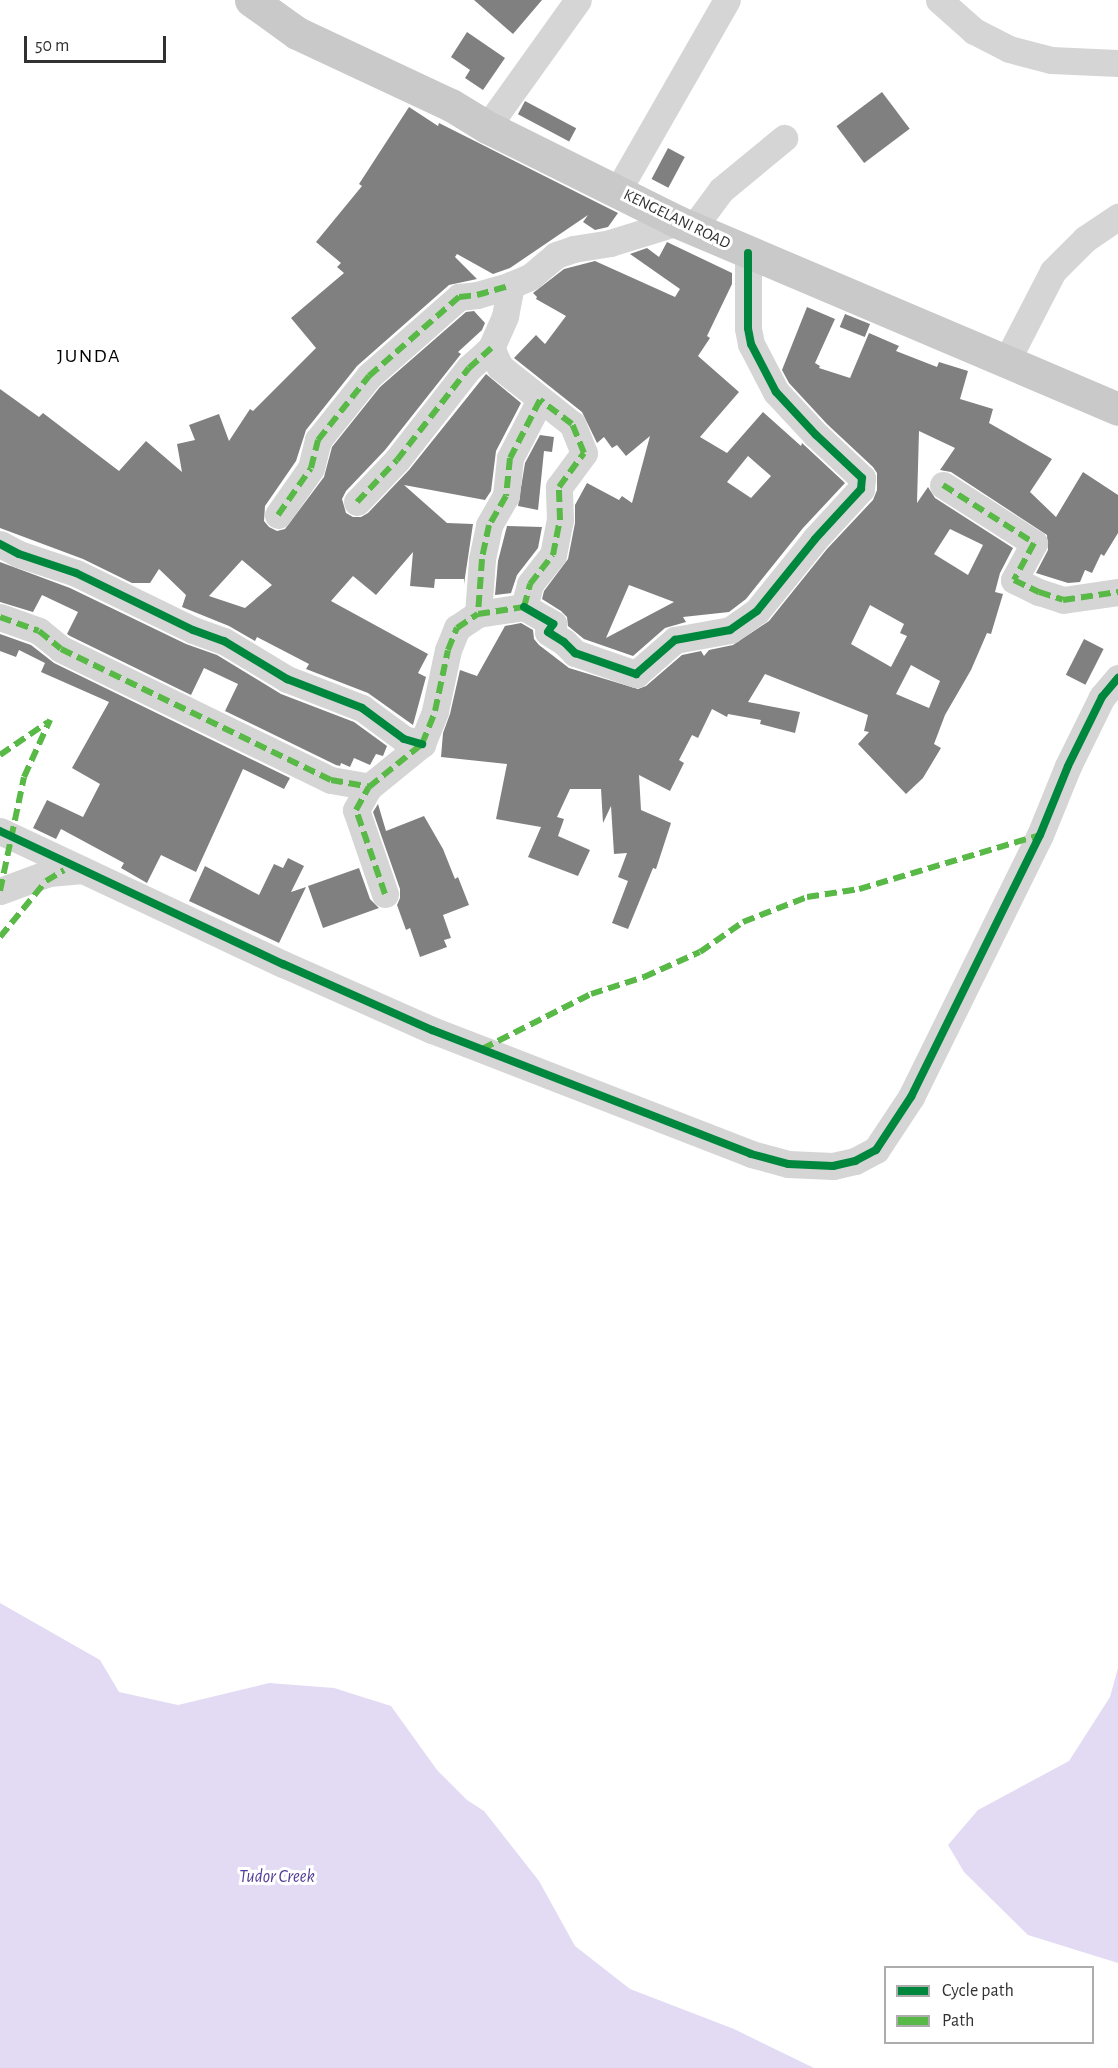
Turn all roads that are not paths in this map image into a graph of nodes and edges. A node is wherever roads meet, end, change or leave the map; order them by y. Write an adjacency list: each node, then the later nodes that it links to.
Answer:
1 (251, 0): 6 (main road, KENGELANI ROAD)
2 (578, 0): 6 (street)
3 (727, 0): 8 (street)
4 (939, 0): 5 (street)
5 (1118, 63)
6 (487, 127): 8 (main road, KENGELANI ROAD)
7 (784, 138): 10 (street)
8 (618, 190): 10 (main road, KENGELANI ROAD)
9 (1118, 217): 14 (street)
10 (686, 225): 11 (main road, KENGELANI ROAD); 12 (street)
11 (748, 253): 14 (main road, KENGELANI ROAD); 22 (street)
12 (511, 285): 13 (street); 19 (street)
13 (491, 348): 15 (street); 18 (street)
14 (1006, 362): 16 (main road, KENGELANI ROAD)
15 (540, 400): 22 (street); 23 (street)
16 (1118, 408)
17 (943, 485): 21 (street)
18 (357, 502)
19 (278, 515)
20 (0, 544): 26 (street)
21 (1118, 592)
22 (524, 607): 23 (street)
23 (478, 614): 26 (street)
24 (0, 617): 27 (street)
25 (1118, 678): 29 (street)
26 (422, 744): 27 (street)
27 (369, 787): 31 (street)
28 (0, 831): 29 (street)
29 (84, 870): 30 (street)
30 (0, 891)
31 (385, 894)

